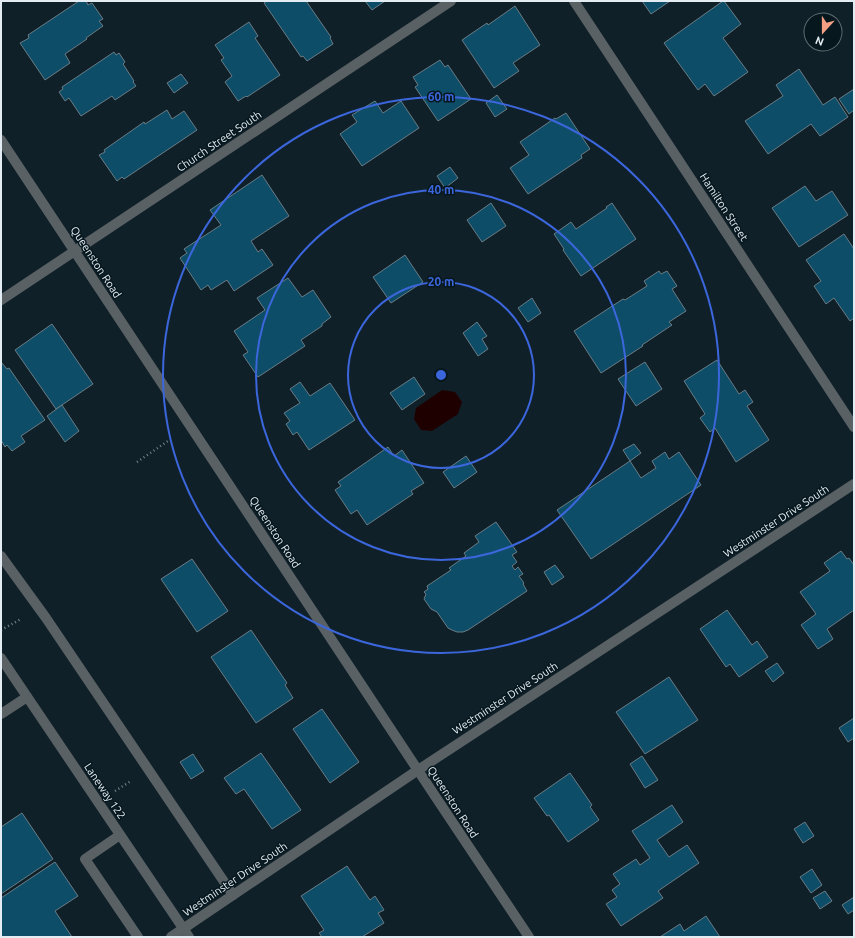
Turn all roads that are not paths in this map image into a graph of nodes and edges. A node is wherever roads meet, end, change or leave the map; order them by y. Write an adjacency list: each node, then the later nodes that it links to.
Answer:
1 (451, 1): 4 (street, Church Street South)
2 (574, 1): 6 (street, Hamilton Street)
3 (1, 140): 4 (street, Queenston Road)
4 (75, 252): 5 (street, Church Street South); 12 (street, Queenston Road)
5 (1, 300)
6 (854, 427)
7 (854, 484): 12 (street, Westminster Drive South)
8 (1, 556): 14 (street)
9 (1, 658): 10 (street, Laneway 122)
10 (27, 697): 11 (street); 13 (street, Laneway 122)
11 (1, 714)
12 (418, 770): 14 (street, Westminster Drive South); 18 (street, Queenston Road)
13 (120, 835): 15 (street, Laneway 122); 16 (street)
14 (233, 895): 15 (street, Westminster Drive South)
15 (186, 933): 17 (street, Westminster Drive South)
16 (138, 937)
17 (171, 937)
18 (528, 937)

